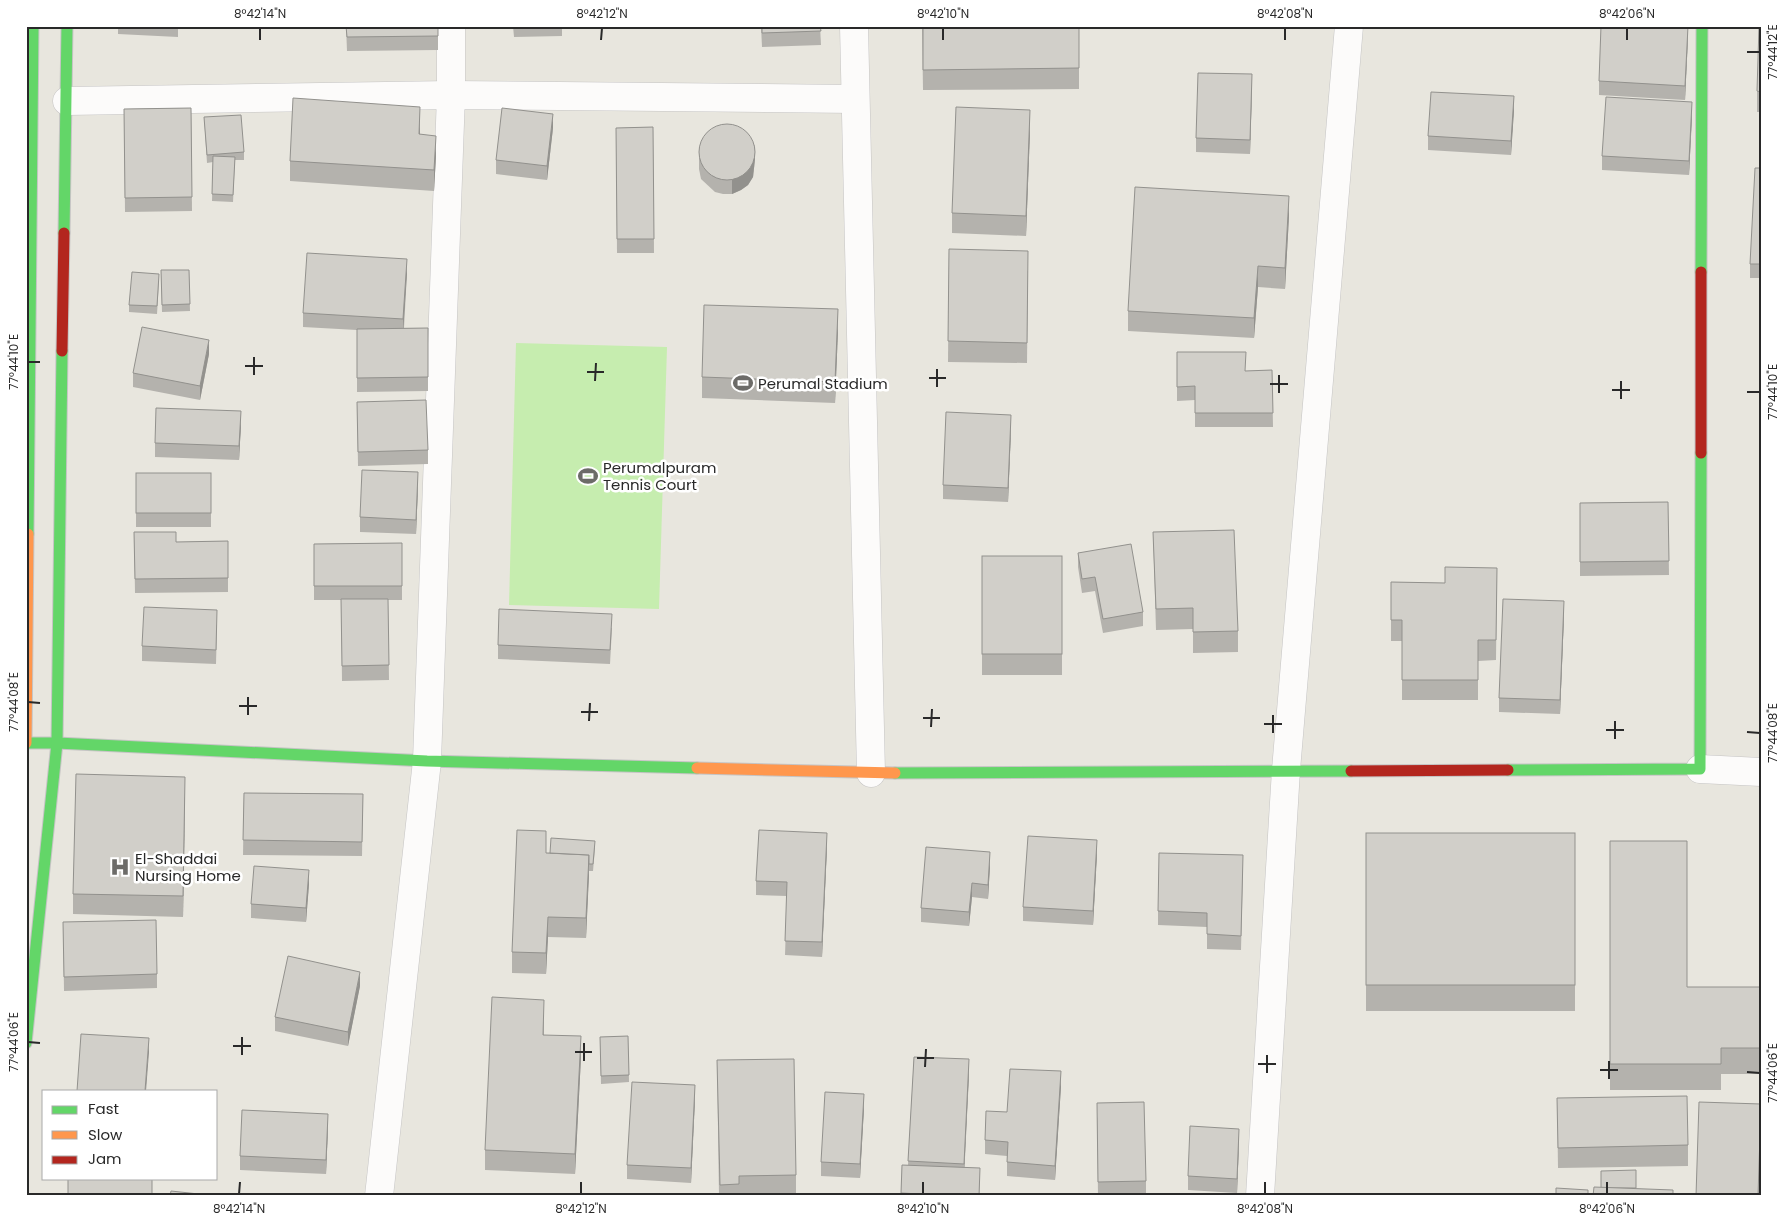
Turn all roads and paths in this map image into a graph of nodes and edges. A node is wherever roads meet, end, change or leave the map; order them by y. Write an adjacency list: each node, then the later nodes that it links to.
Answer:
1 (34, 26): 10 (street)
2 (67, 26): 9 (street)
3 (451, 26): 7 (street)
4 (854, 26): 8 (street)
5 (1349, 26): 14 (street)
6 (1702, 26): 13 (street)
7 (451, 95): 8 (street); 9 (street); 12 (street)
8 (855, 99): 16 (street)
9 (67, 101): 11 (street)
10 (26, 743): 11 (street)
11 (57, 743): 12 (street); 17 (street)
12 (426, 761): 16 (street); 18 (street)
13 (1700, 769): 14 (street); 15 (street)
14 (1286, 770): 16 (street); 19 (street)
15 (1761, 772)
16 (871, 773)
17 (26, 1043)
18 (379, 1196)
19 (1260, 1196)

